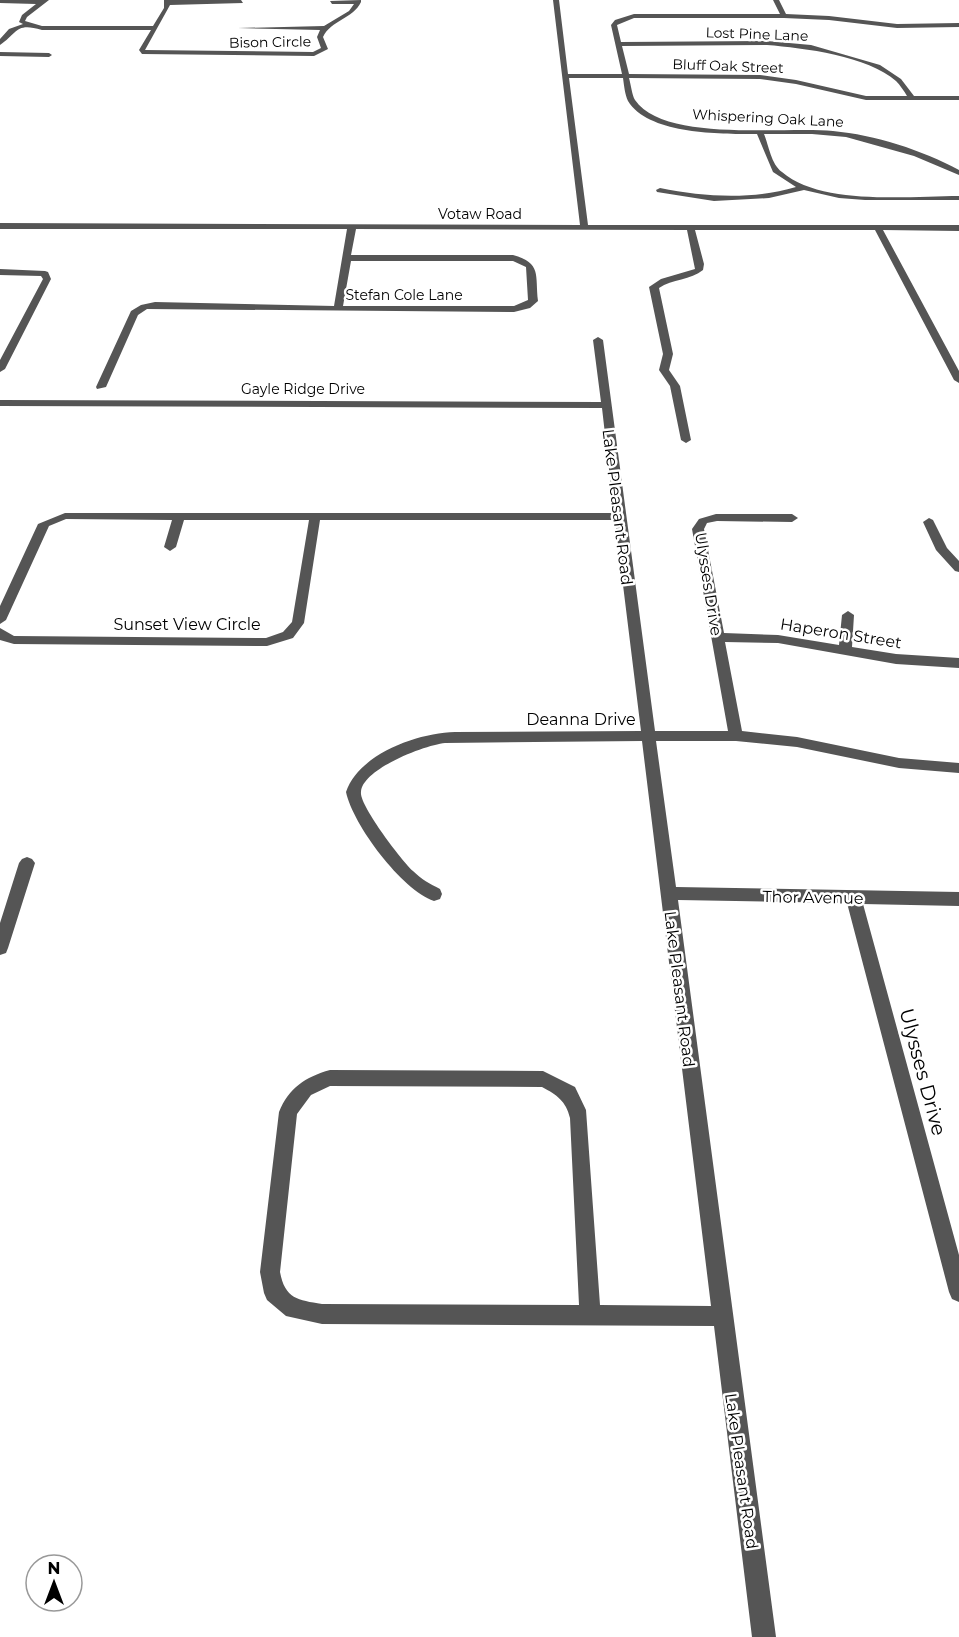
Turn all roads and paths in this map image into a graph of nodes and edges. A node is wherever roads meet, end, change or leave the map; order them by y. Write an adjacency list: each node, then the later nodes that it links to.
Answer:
1 (556, 0): 19 (street)
2 (776, 0): 9 (street)
3 (0, 1): 4 (street)
4 (45, 1): 10 (street)
5 (358, 1): 8 (street); 14 (street, Bison Circle)
6 (168, 2): 7 (street); 12 (street)
7 (241, 2)
8 (332, 2)
9 (784, 16): 11 (street); 16 (street, Whispering Oak Lane)
10 (27, 25): 12 (street); 15 (street)
11 (959, 25)
12 (155, 28): 14 (street, Bison Circle)
13 (241, 28): 14 (street)
14 (324, 28)
15 (0, 43)
16 (619, 44): 20 (street, Whispering Oak Lane); 22 (street, Lost Pine Lane)
17 (0, 54): 18 (street)
18 (49, 55)
19 (565, 76): 20 (street, Bluff Oak Street); 30 (street)
20 (625, 76): 22 (street, Bluff Oak Street); 23 (street, Whispering Oak Lane)
21 (959, 98): 22 (street, Bluff Oak Street)
22 (913, 99)
23 (760, 133): 24 (street, Whispering Oak Lane); 25 (street)
24 (959, 173)
25 (804, 187): 26 (street); 27 (street)
26 (660, 190)
27 (959, 198)
28 (0, 226): 29 (street, Votaw Road)
29 (352, 227): 30 (street, Votaw Road); 34 (street)
30 (584, 227): 31 (street, Votaw Road)
31 (690, 227): 32 (street, Votaw Road); 43 (street)
32 (878, 228): 33 (street, Votaw Road); 39 (street)
33 (959, 228)
34 (347, 258): 36 (street); 36 (street, Stefan Cole Lane)
35 (0, 272): 38 (street)
36 (338, 308): 40 (street, Stefan Cole Lane)
37 (598, 340): 42 (street, Lake Pleasant Road)
38 (0, 369)
39 (959, 380)
40 (101, 387)
41 (0, 403): 42 (street, Gayle Ridge Drive)
42 (605, 405): 46 (street, Lake Pleasant Road)
43 (686, 440)
44 (179, 516): 45 (street); 49 (street); 52 (street)
45 (315, 516): 46 (street); 53 (street, Sunset View Circle)
46 (620, 517): 58 (street, Lake Pleasant Road)
47 (792, 518): 54 (street, Ulysses Drive)
48 (928, 522): 50 (street)
49 (170, 547)
50 (959, 568)
51 (849, 615): 55 (street)
52 (0, 620)
53 (0, 633)
54 (717, 637): 55 (street, Haperon Street); 57 (street, Ulysses Drive)
55 (845, 650): 56 (street, Haperon Street)
56 (959, 663)
57 (736, 736): 58 (street, Deanna Drive); 59 (street, Deanna Drive)
58 (648, 738): 61 (street, Deanna Drive); 62 (street, Lake Pleasant Road)
59 (959, 768)
60 (27, 863): 65 (street)
61 (434, 894)
62 (668, 894): 63 (street, Thor Avenue); 68 (street, Lake Pleasant Road)
63 (853, 897): 64 (street, Thor Avenue); 66 (street, Ulysses Drive)
64 (959, 899)
65 (0, 948)
66 (959, 1292)
67 (590, 1315): 67 (street); 68 (street)
68 (722, 1316): 69 (street, Lake Pleasant Road)
69 (764, 1637)

